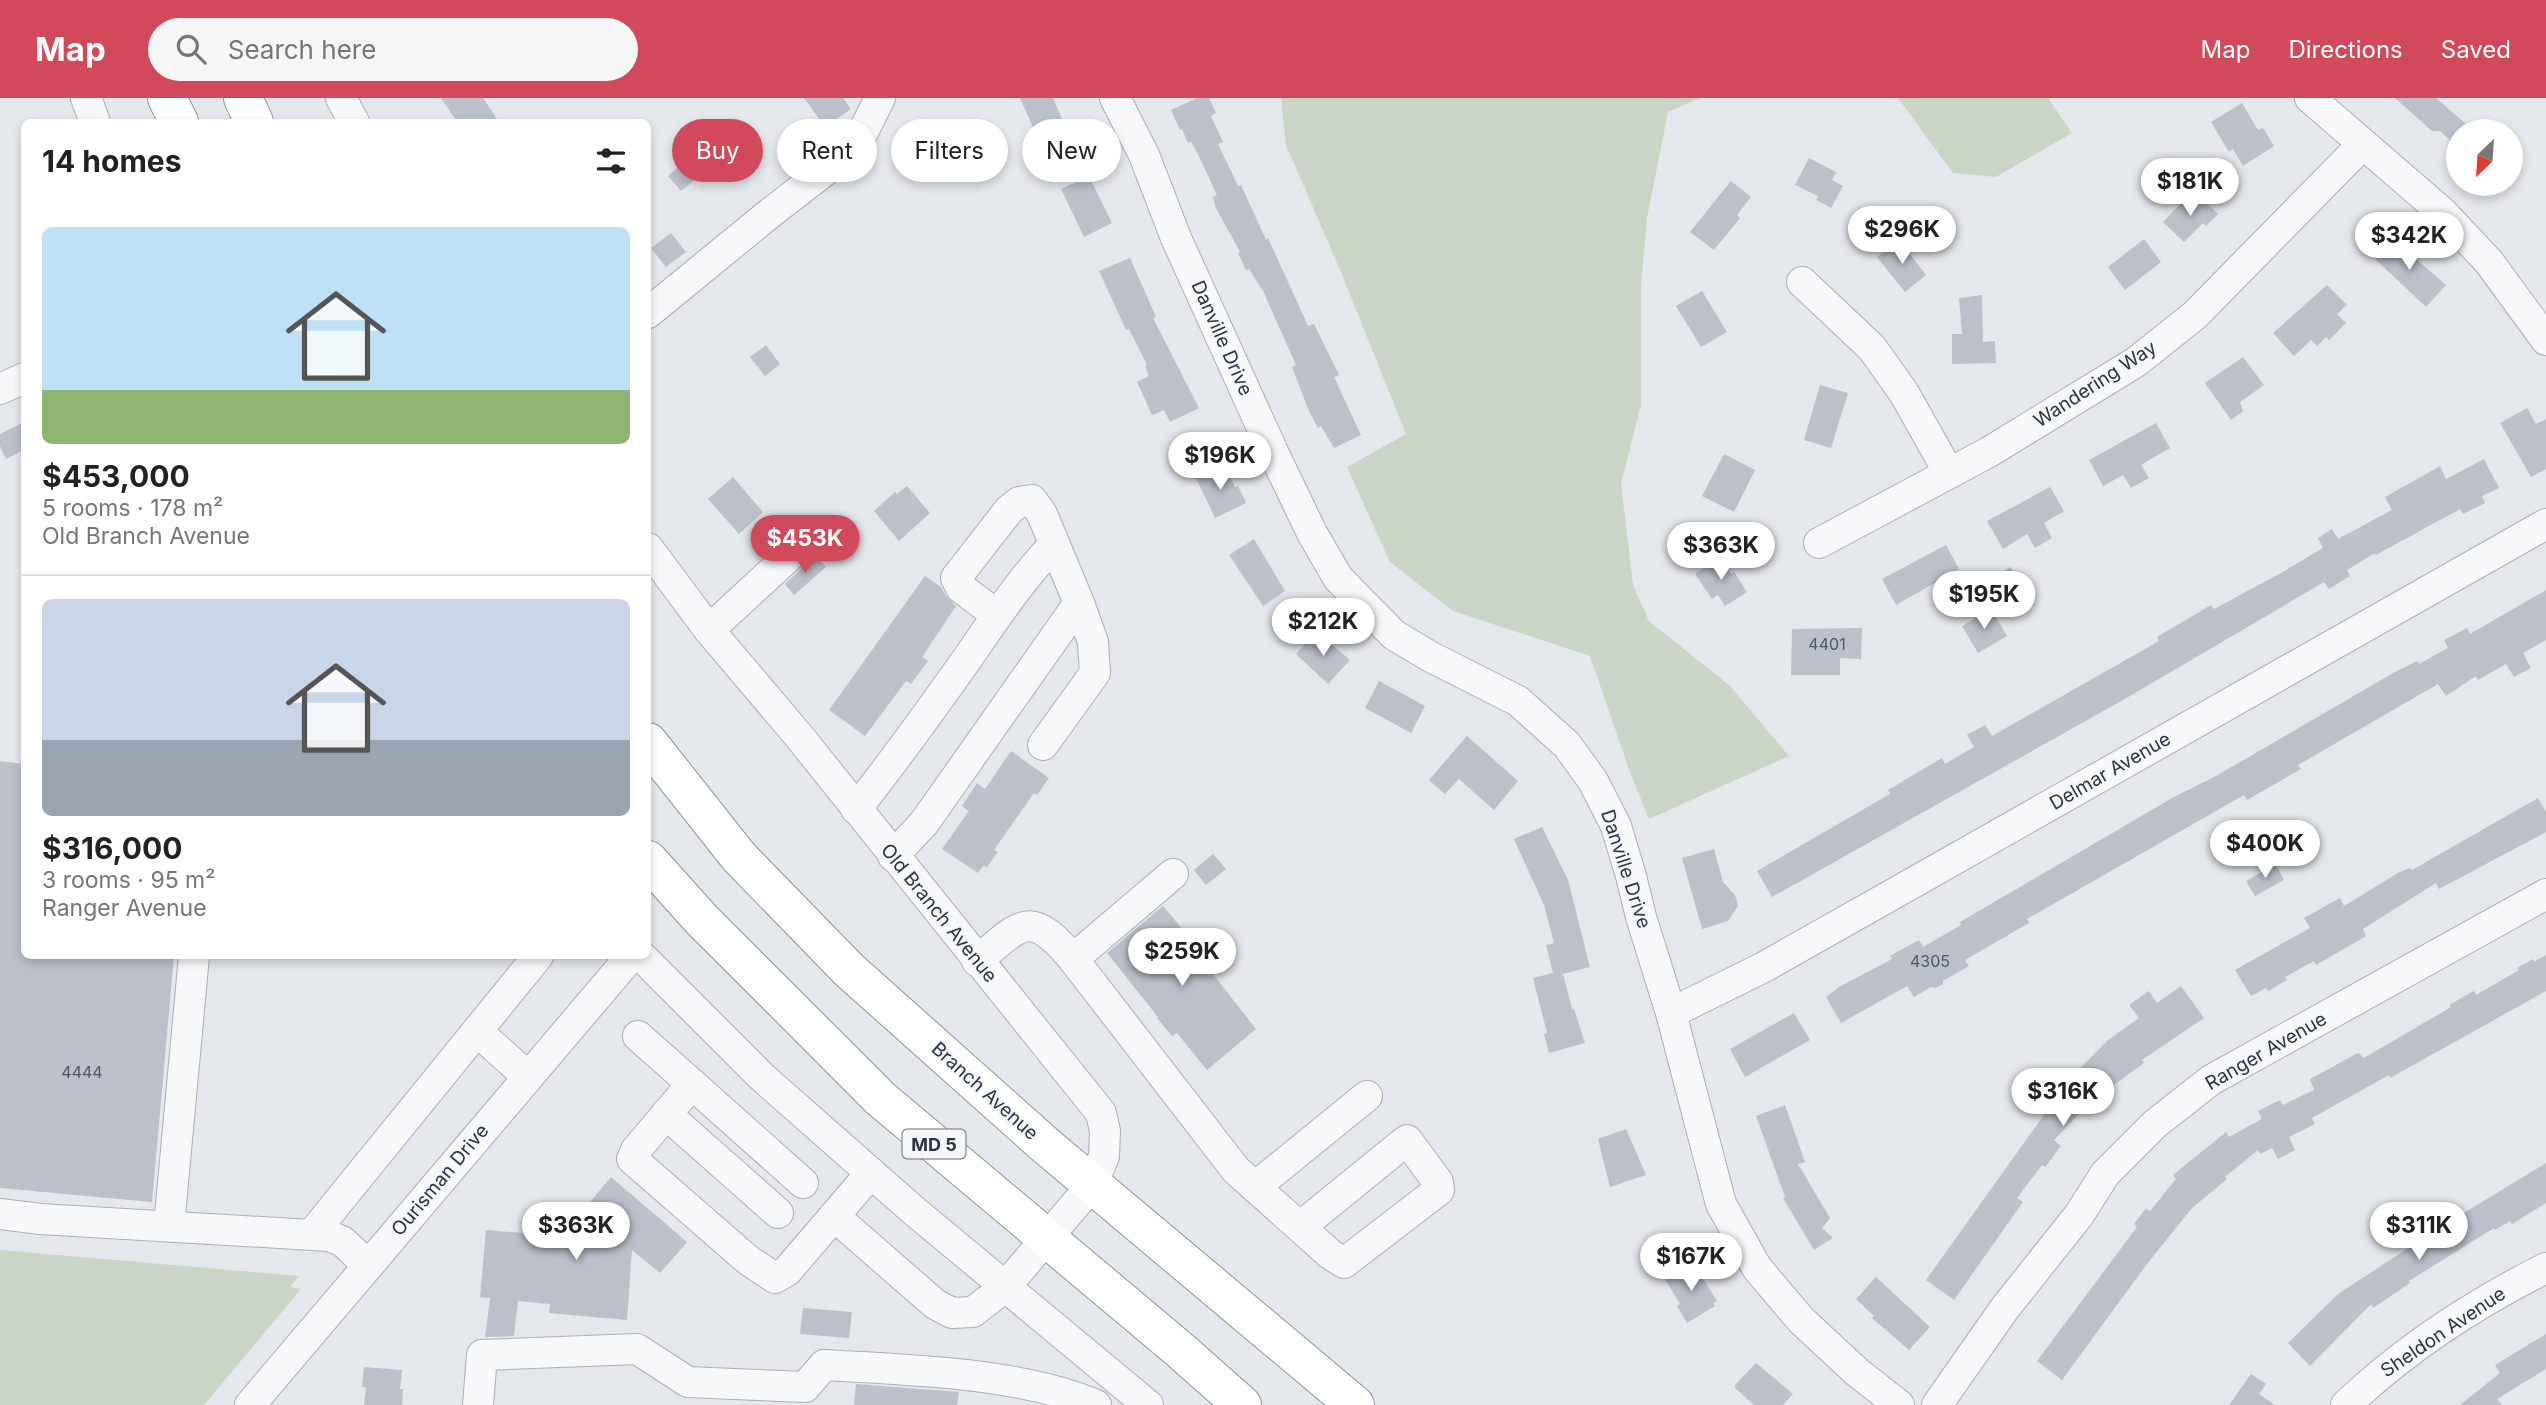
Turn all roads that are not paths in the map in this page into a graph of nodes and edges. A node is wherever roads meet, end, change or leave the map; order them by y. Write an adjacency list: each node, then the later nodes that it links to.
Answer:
1 (86, 98): 8 (street)
2 (167, 98): 9 (highway)
3 (243, 98): 10 (highway)
4 (341, 98): 11 (street)
5 (880, 98): 14 (street)
6 (1115, 98): 40 (street, Danville Drive)
7 (2310, 98): 12 (street)
8 (94, 119)
9 (178, 119)
10 (253, 119)
11 (352, 119)
12 (2363, 144): 15 (street); 18 (street, Wandering Way)
13 (1802, 282): 18 (street)
14 (651, 311)
15 (2546, 340)
16 (21, 379): 17 (street)
17 (0, 389)
18 (1948, 473): 21 (street, Wandering Way)
19 (2546, 524): 40 (street, Delmar Avenue)
20 (813, 534): 26 (street)
21 (1819, 542)
22 (1055, 545): 24 (street); 25 (street); 25 (street)
23 (651, 552): 26 (street, Old Branch Avenue)
24 (1079, 603): 27 (street); 30 (street)
25 (997, 615): 29 (street)
26 (709, 630): 29 (street, Old Branch Avenue)
27 (1043, 745)
28 (651, 746): 49 (highway, Branch Avenue)
29 (856, 809): 30 (street, Old Branch Avenue)
30 (893, 856): 39 (street, Old Branch Avenue)
31 (651, 863): 57 (highway, MD 5)
32 (1173, 874): 38 (street)
33 (2546, 894): 68 (street, Ranger Avenue)
34 (194, 959): 54 (street)
35 (536, 959): 41 (street)
36 (628, 959): 43 (street, Ourisman Drive)
37 (644, 959): 47 (street)
38 (1073, 959): 39 (street); 50 (street)
39 (977, 961): 49 (street, Old Branch Avenue)
40 (1671, 1013): 67 (street, Danville Drive)
41 (477, 1031): 43 (street); 56 (street)
42 (638, 1037): 44 (street)
43 (528, 1077): 58 (street, Ourisman Drive)
44 (692, 1084): 46 (street); 48 (street)
45 (1367, 1096): 50 (street)
46 (666, 1114): 51 (street); 53 (street)
47 (871, 1173): 53 (street); 60 (street)
48 (803, 1183)
49 (1092, 1185): 57 (street, Old Branch Avenue); 66 (highway, Branch Avenue)
50 (1255, 1187): 55 (street)
51 (778, 1213)
52 (0, 1214): 54 (street)
53 (834, 1216): 60 (street, Old Branch Avenue)
54 (169, 1226): 56 (street)
55 (1300, 1227): 55 (street)
56 (312, 1234): 58 (street)
57 (1047, 1238): 60 (street, Old Branch Avenue); 65 (highway, MD 5)
58 (368, 1265): 62 (street, Ourisman Drive)
59 (2546, 1268): 69 (street, Sheldon Avenue)
60 (1005, 1286): 61 (street)
61 (1130, 1399)
62 (250, 1405)
63 (478, 1405): 64 (street)
64 (1096, 1405)
65 (1242, 1405)
66 (1355, 1405)
67 (1899, 1405)
68 (1937, 1405)
69 (2346, 1405)

